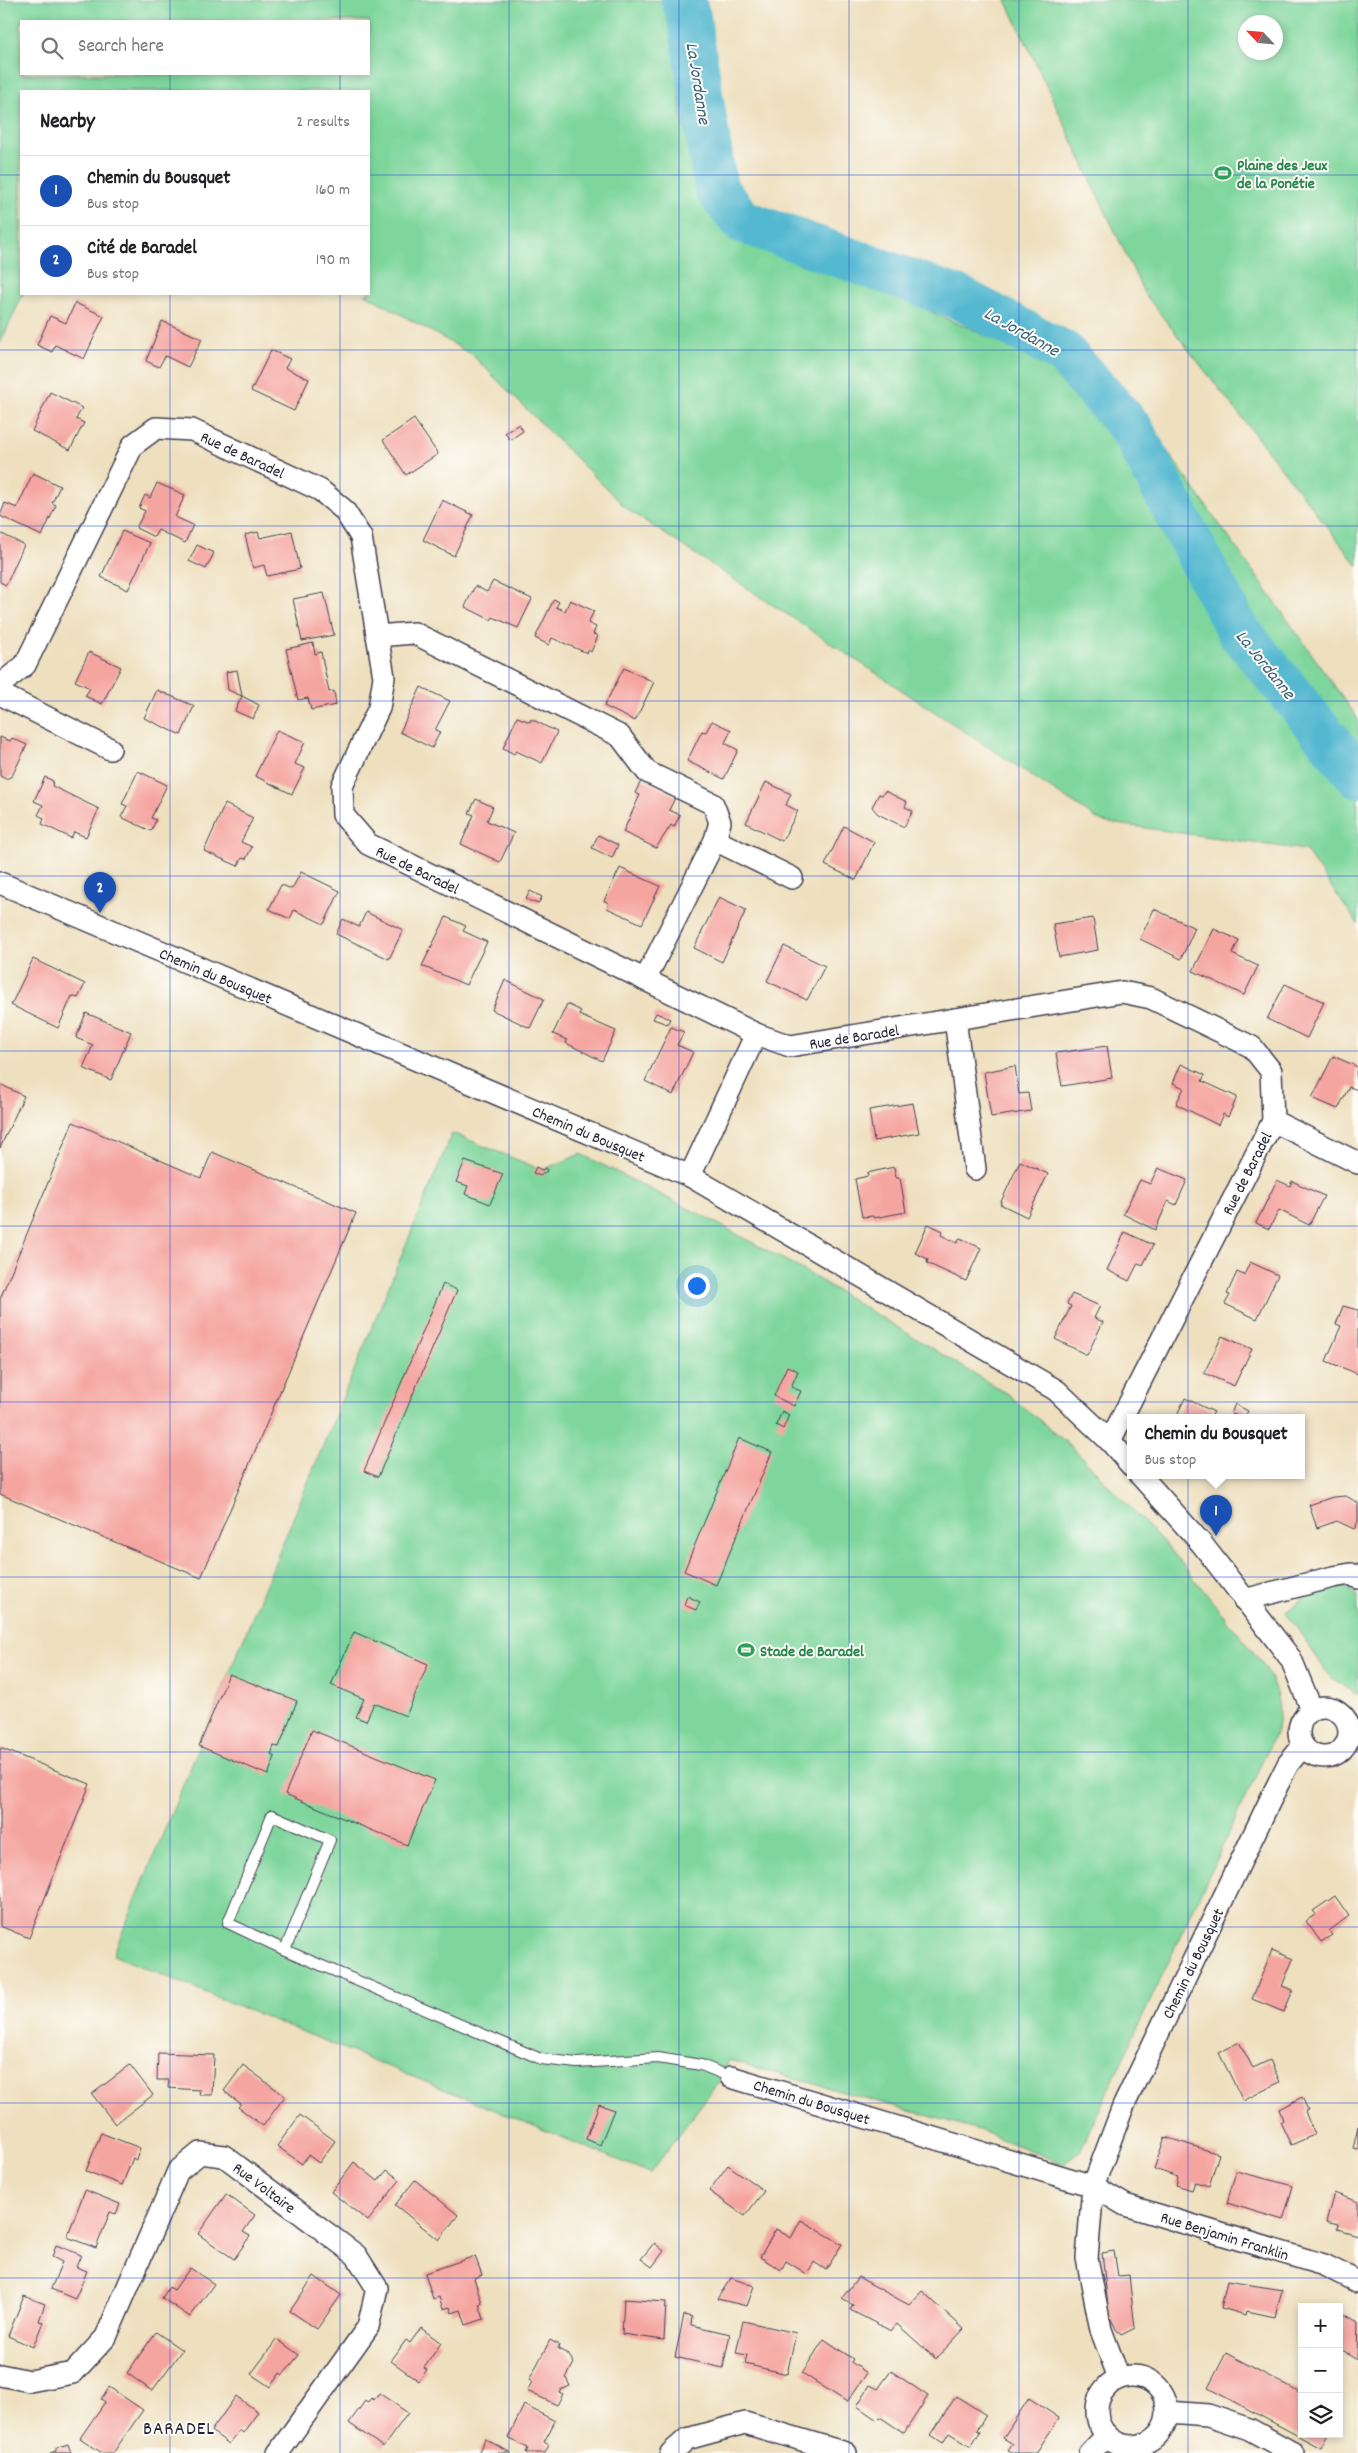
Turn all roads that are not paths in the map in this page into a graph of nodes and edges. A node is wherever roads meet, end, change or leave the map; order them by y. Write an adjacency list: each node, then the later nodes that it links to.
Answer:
1 (377, 636): 2 (street, Rue de Baradel); 5 (street); 8 (street, Rue de Baradel)
2 (0, 685)
3 (0, 694): 4 (street)
4 (110, 748)
5 (715, 840): 6 (street); 8 (street)
6 (792, 878)
7 (0, 883): 14 (street, Chemin du Bousquet)
8 (646, 980): 10 (street, Rue de Baradel)
9 (955, 1019): 10 (street, Rue de Baradel); 11 (street, Rue de Baradel); 13 (street)
10 (756, 1034): 14 (street)
11 (1273, 1121): 12 (street); 15 (street, Rue de Baradel)
12 (1358, 1162)
13 (976, 1169)
14 (690, 1176): 15 (street, Chemin du Bousquet)
15 (1110, 1441): 16 (street, Chemin du Bousquet)
16 (1127, 1460)
17 (1144, 1479): 19 (street)
18 (1358, 1578): 19 (street)
19 (1244, 1600): 20 (street)
20 (1312, 1710): 21 (street); 22 (street)
21 (1354, 1735): 22 (street)
22 (1303, 1746): 25 (street, Chemin du Bousquet)
23 (285, 1950): 23 (lane); 24 (lane)
24 (731, 2077): 25 (street, Chemin du Bousquet)
25 (1093, 2186): 26 (street, Rue Benjamin Franklin); 28 (street, Chemin du Bousquet)
26 (1358, 2282)
27 (0, 2375): 31 (street, Rue Voltaire)
28 (1119, 2378): 29 (street); 30 (street)
29 (1168, 2412): 30 (street); 35 (street)
30 (1107, 2435): 34 (street)
31 (278, 2453)
32 (671, 2453): 33 (street)
33 (846, 2453)
34 (1090, 2453)
35 (1293, 2453)

